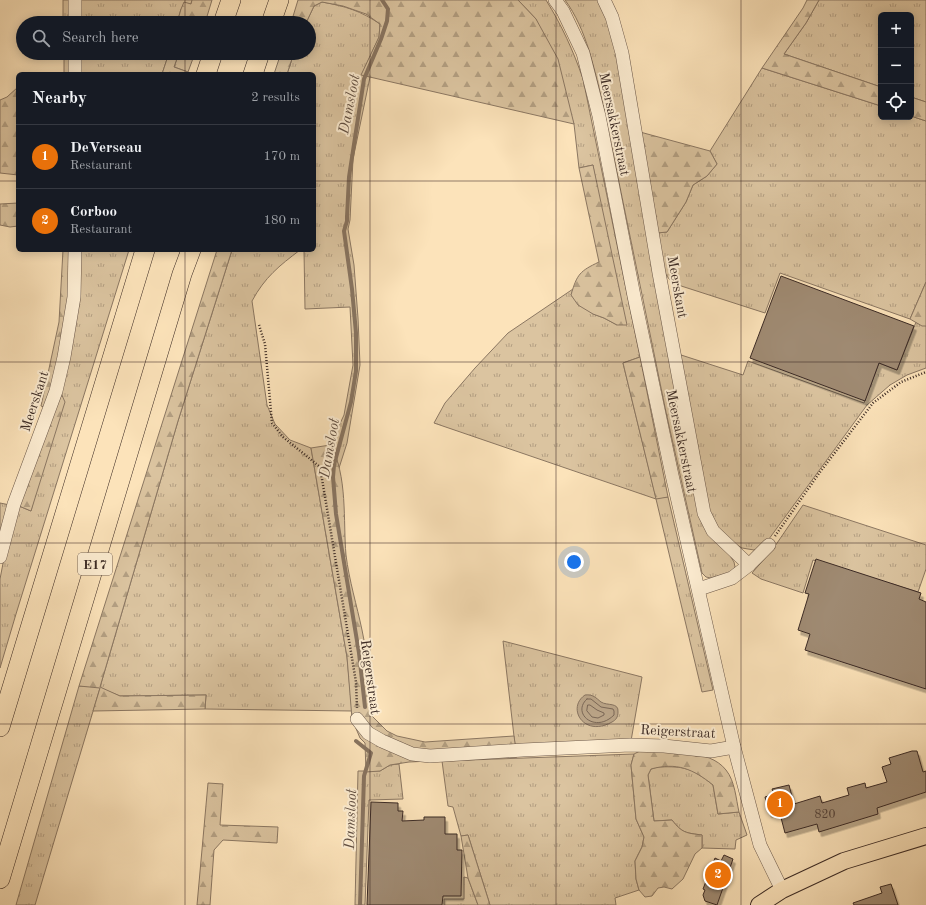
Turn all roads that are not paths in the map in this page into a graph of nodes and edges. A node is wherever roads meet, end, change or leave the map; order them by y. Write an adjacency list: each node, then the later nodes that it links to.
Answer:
1 (75, 0): 6 (street)
2 (231, 0): 7 (highway)
3 (279, 0): 8 (highway)
4 (554, 0): 21 (street, Meersakkerstraat)
5 (604, 0): 20 (street, Meerskant)
6 (75, 16)
7 (225, 16)
8 (273, 16)
9 (75, 60): 12 (street)
10 (211, 60): 13 (highway)
11 (258, 60): 14 (highway)
12 (75, 72)
13 (207, 72)
14 (254, 72)
15 (75, 252): 19 (street, Meerskant)
16 (144, 252): 23 (highway)
17 (189, 252): 26 (highway, E17)
18 (769, 545): 20 (street)
19 (0, 557)
20 (748, 565): 21 (street)
21 (699, 589): 24 (street, Meersakkerstraat)
22 (357, 719): 24 (street, Reigerstraat)
23 (0, 727)
24 (734, 747): 27 (street, Meersakkerstraat)
25 (926, 836): 27 (main road)
26 (0, 879)
27 (782, 890): 28 (main road)
28 (759, 905)

